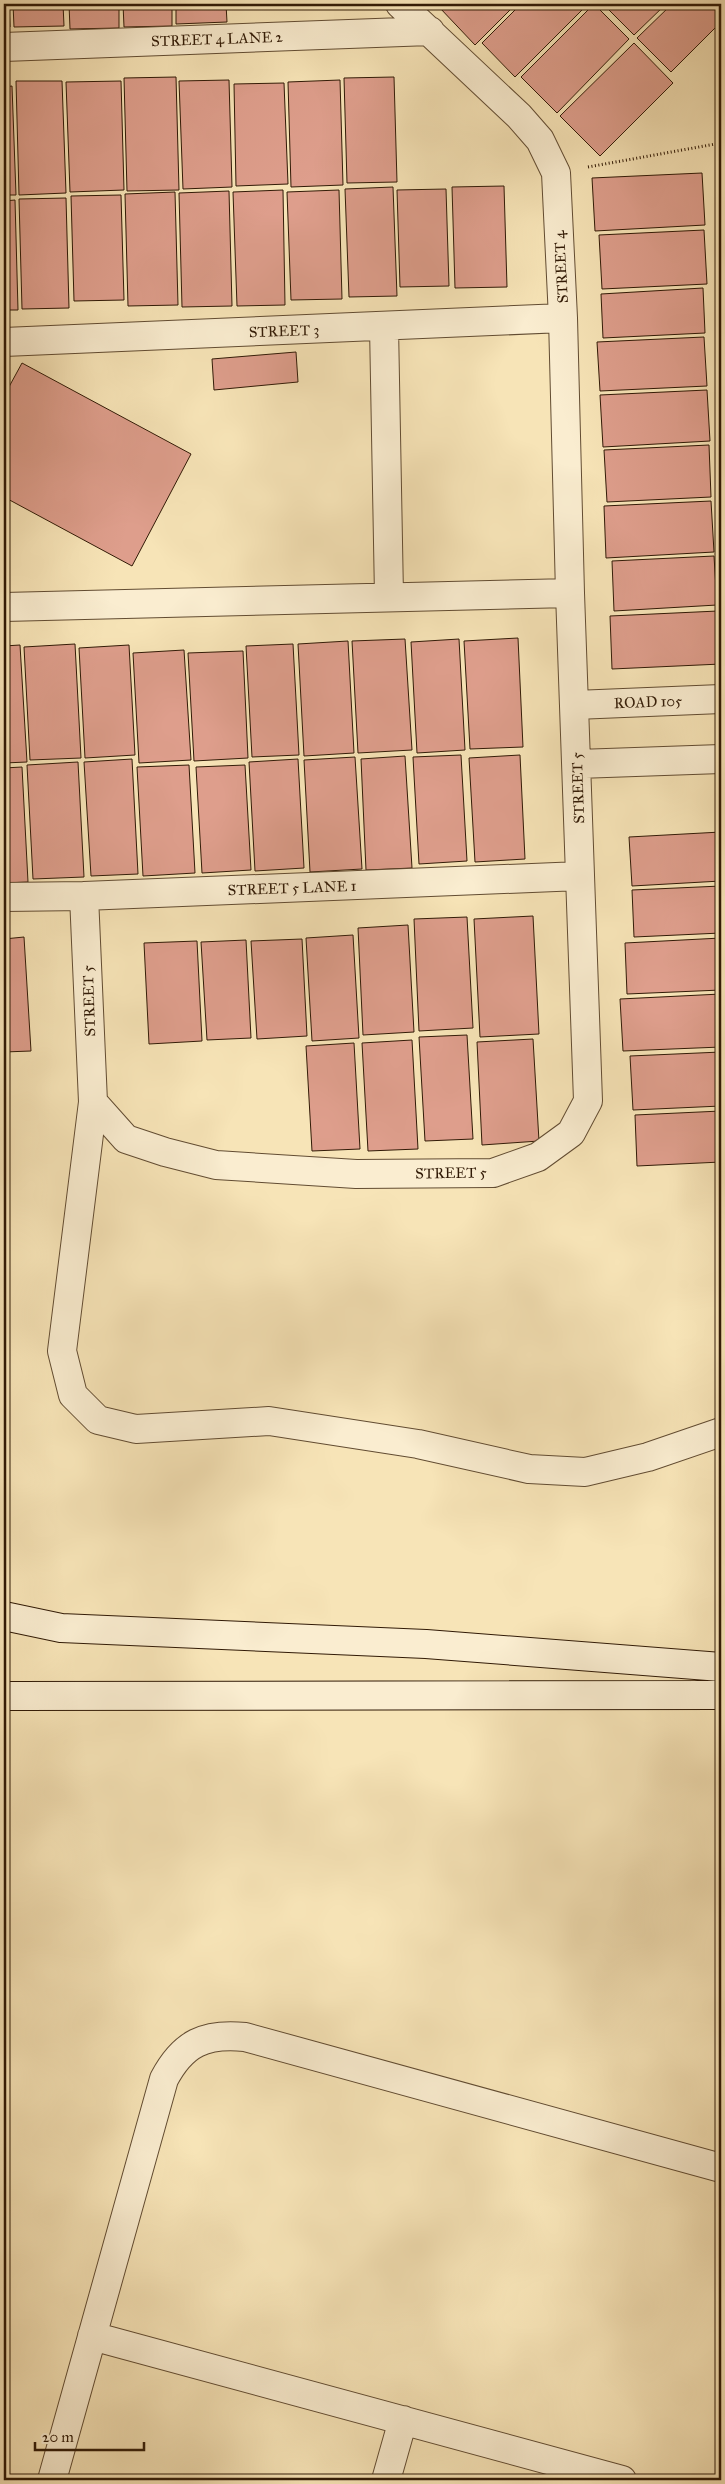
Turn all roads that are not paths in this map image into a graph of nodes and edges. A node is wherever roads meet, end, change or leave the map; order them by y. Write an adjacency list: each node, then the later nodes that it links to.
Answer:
1 (400, 4): 2 (street, STREET 4)
2 (430, 31): 3 (street, STREET 4 LANE 2); 4 (street, STREET 4)
3 (4, 47)
4 (563, 318): 5 (street, STREET 3); 7 (street, STREET 4)
5 (384, 326): 6 (street, STREET 3); 8 (street)
6 (4, 342)
7 (570, 593): 8 (street); 11 (street, STREET 5)
8 (390, 596): 9 (street)
9 (4, 607)
10 (721, 699): 11 (street, ROAD 105)
11 (575, 705): 13 (street, STREET 5)
12 (721, 760): 13 (street)
13 (578, 764): 14 (street, STREET 5)
14 (580, 876): 15 (street, STREET 5 LANE 1); 17 (street, STREET 5)
15 (84, 896): 16 (street, STREET 5 LANE 1); 17 (street, STREET 5)
16 (4, 897)
17 (93, 1102): 18 (street)
18 (721, 1432)
19 (4, 1616): 20 (street)
20 (721, 1667)
21 (721, 1695): 22 (street)
22 (4, 1696)
23 (721, 2168): 24 (street)
24 (92, 2336): 25 (street); 26 (street)
25 (403, 2420): 27 (street); 28 (street)
26 (52, 2480)
27 (386, 2480)
28 (622, 2480)

